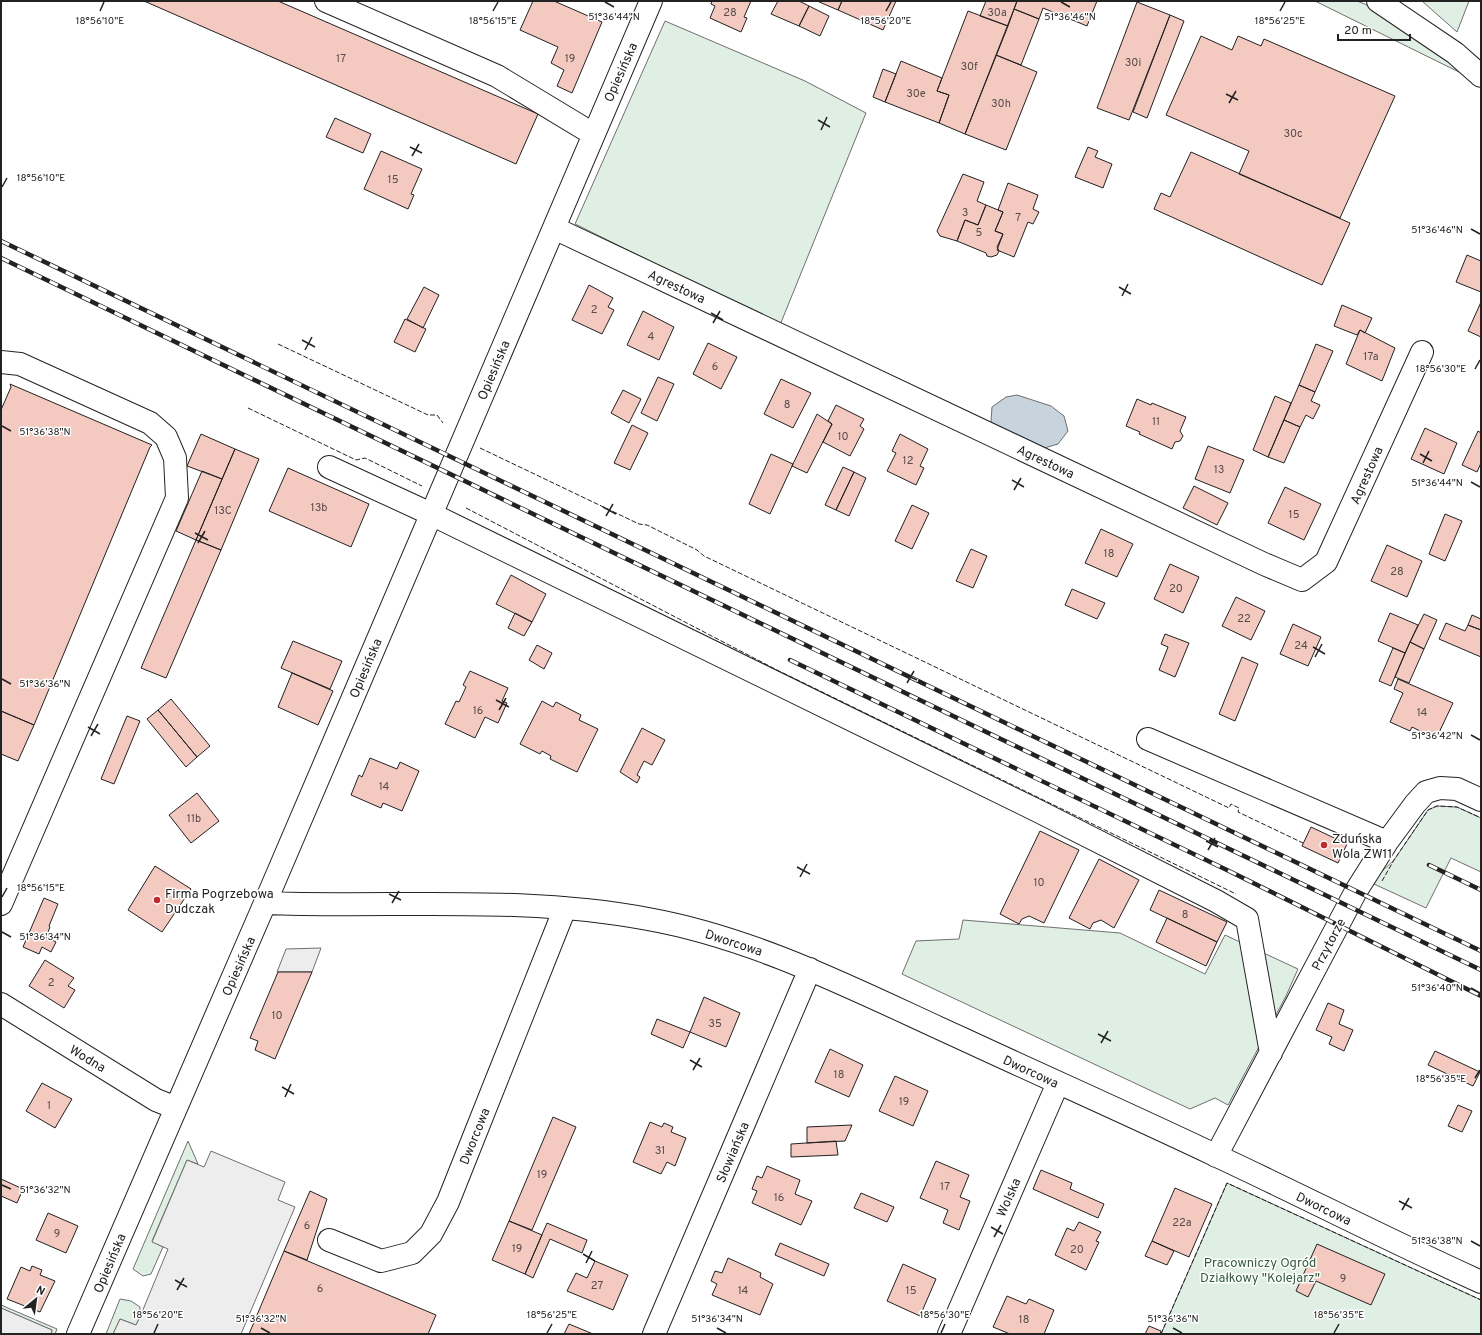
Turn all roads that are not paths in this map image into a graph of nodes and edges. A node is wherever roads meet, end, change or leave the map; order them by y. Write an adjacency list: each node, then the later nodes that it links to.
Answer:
1 (326, 1): 5 (street)
2 (651, 1): 5 (street, Opiesińska)
3 (1378, 1): 4 (street)
4 (1481, 76)
5 (593, 134): 6 (street, Opiesińska)
6 (554, 228): 7 (street, Agrestowa); 10 (street, Opiesińska)
7 (1422, 352)
8 (1, 362): 15 (street)
9 (329, 467): 10 (street)
10 (431, 514): 14 (street, Opiesińska); 19 (street)
11 (1148, 739): 13 (street)
12 (1481, 800): 13 (street, Przytorze)
13 (1387, 842): 19 (street, Przytorze)
14 (265, 903): 16 (street, Dworcowa); 21 (street, Opiesińska)
15 (1, 904)
16 (565, 908): 17 (street, Dworcowa); 23 (street, Dworcowa)
17 (810, 969): 20 (street, Dworcowa); 26 (street, Słowiańska)
18 (1, 1004): 21 (street, Wodna)
19 (1270, 1053): 22 (street, Przytorze)
20 (1058, 1083): 22 (street, Dworcowa); 27 (street, Wolska)
21 (176, 1108): 25 (street, Opiesińska)
22 (1216, 1156): 24 (street, Dworcowa)
23 (329, 1240)
24 (1481, 1282)
25 (78, 1334)
26 (654, 1334)
27 (949, 1334)

